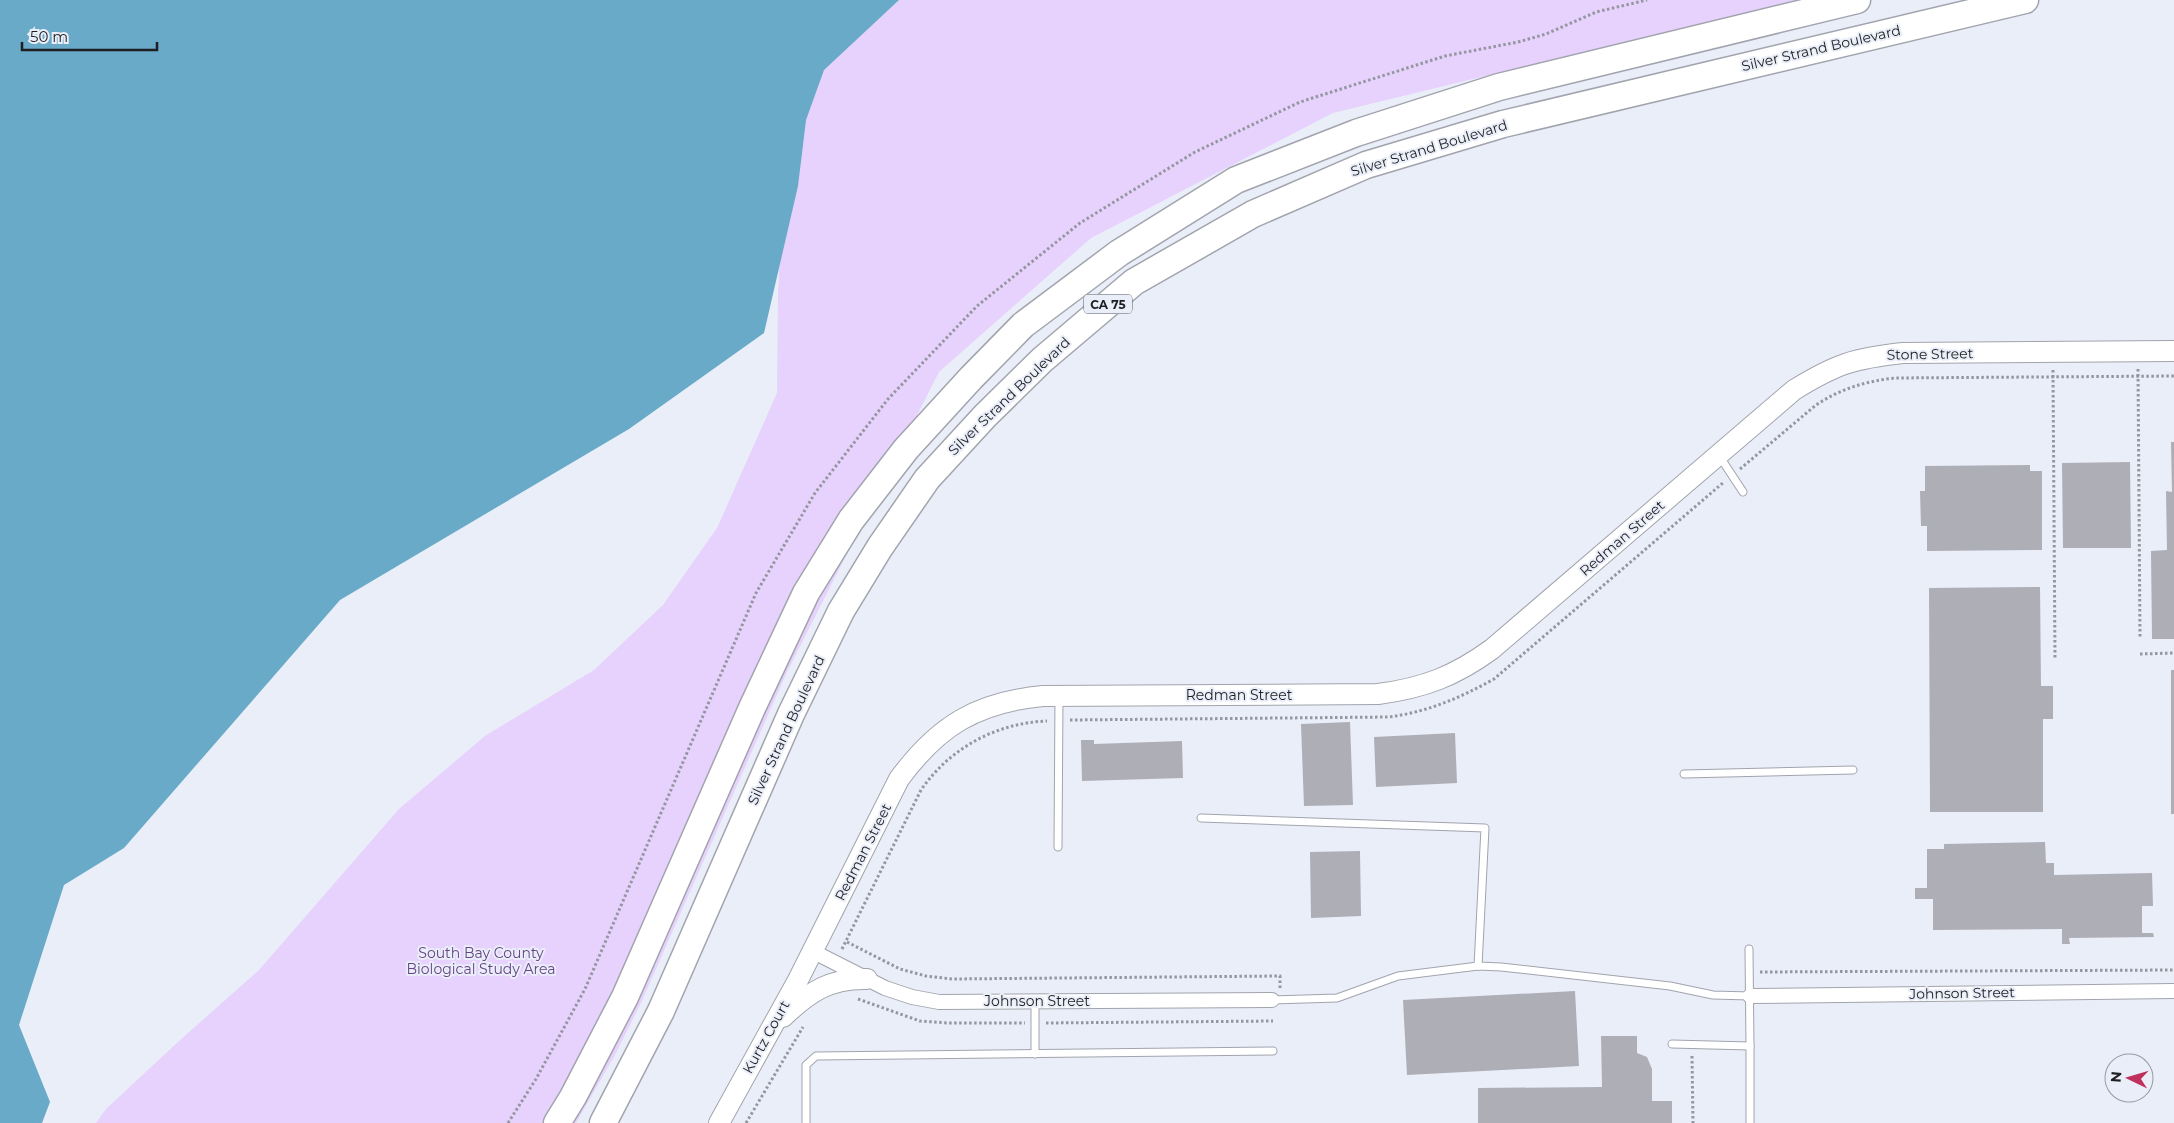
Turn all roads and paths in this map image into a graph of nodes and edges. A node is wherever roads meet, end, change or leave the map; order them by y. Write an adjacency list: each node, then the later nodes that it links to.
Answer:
1 (1857, 0): 42 (highway, CA 75)
2 (2025, 0): 43 (highway, Silver Strand Boulevard / CA 75)
3 (2138, 351): 4 (street, Stone Street); 5 (street, Stone Street); 6 (path)
4 (2174, 351)
5 (2053, 352): 8 (path); 9 (street, Stone Street)
6 (2138, 376): 7 (path); 8 (path); 12 (path)
7 (2174, 376)
8 (2053, 377): 10 (path); 15 (path)
9 (1719, 455): 11 (lane); 16 (street, Redman Street)
10 (1752, 458)
11 (1743, 492)
12 (2140, 638)
13 (2140, 654): 14 (path)
14 (2174, 654)
15 (2055, 660)
16 (1059, 696): 20 (lane); 23 (street, Redman Street)
17 (1852, 770): 18 (lane)
18 (1684, 774)
19 (1201, 818): 24 (lane)
20 (1058, 848)
21 (846, 942): 31 (path)
22 (1749, 949): 26 (lane)
23 (812, 951): 27 (street, Johnson Street); 41 (street, Kurtz Court)
24 (1478, 966): 30 (lane); 31 (lane)
25 (2174, 970): 26 (path)
26 (1750, 972): 30 (lane)
27 (867, 979): 32 (street, Johnson Street); 41 (street)
28 (2174, 991): 30 (street, Johnson Street)
29 (850, 996): 34 (path)
30 (1750, 996): 37 (lane)
31 (1276, 999): 32 (street, Johnson Street)
32 (1034, 1002): 34 (lane)
33 (1273, 1021): 34 (path)
34 (1035, 1023): 39 (lane)
35 (806, 1024): 45 (path)
36 (1672, 1044): 37 (lane)
37 (1750, 1046): 48 (lane)
38 (1273, 1051): 39 (lane)
39 (1035, 1054): 46 (lane)
40 (1692, 1055): 47 (path)
41 (754, 1060): 44 (street, Kurtz Court)
42 (557, 1123)
43 (603, 1123)
44 (718, 1123)
45 (746, 1123)
46 (806, 1123)
47 (1693, 1123)
48 (1750, 1123)

